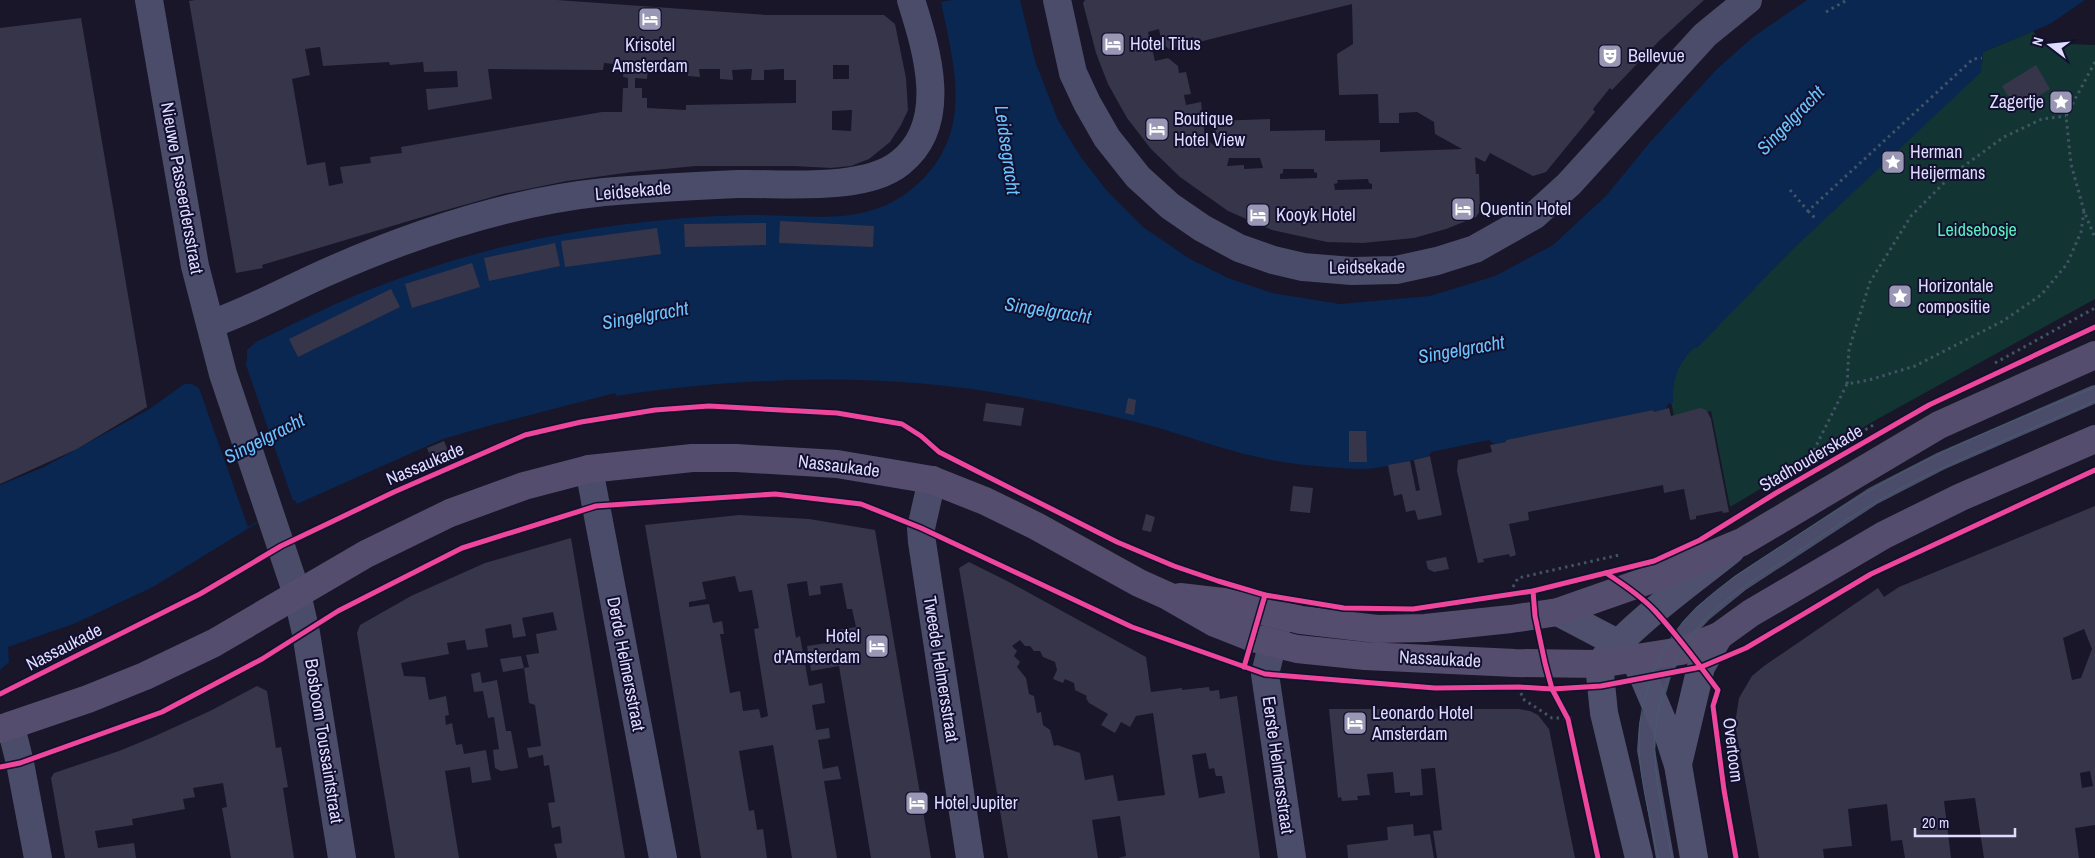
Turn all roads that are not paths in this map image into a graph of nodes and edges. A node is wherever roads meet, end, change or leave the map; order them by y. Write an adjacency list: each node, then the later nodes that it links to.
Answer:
1 (149, 0): 5 (street, Nieuwe Passeerdersstraat)
2 (911, 0): 5 (street, Leidsekade)
3 (1057, 0): 4 (street, Leidsekade)
4 (1748, 0)
5 (211, 324): 11 (street, Nieuwe Passeerdersstraat)
6 (2095, 355): 12 (main road, Stadhouderskade)
7 (2095, 394): 21 (lane)
8 (2095, 438): 18 (main road)
9 (589, 470): 10 (main road, Nassaukade); 14 (main road, Nassaukade); 28 (street, Derde Helmersstraat)
10 (932, 480): 15 (main road, Nassaukade); 29 (street, Tweede Helmersstraat)
11 (271, 514): 14 (street, Bosboom Toussaintstraat)
12 (1742, 542): 13 (main road, Stadhouderskade); 20 (main road)
13 (1612, 593): 16 (main road, Nassaukade)
14 (297, 594): 24 (main road, Nassaukade); 27 (street, Bosboom Toussaintstraat)
15 (1168, 596): 17 (main road, Nassaukade); 19 (main road, Nassaukade)
16 (1542, 606): 17 (main road, Nassaukade); 20 (main road)
17 (1280, 614): 19 (street, Eerste Helmersstraat)
18 (1719, 636): 21 (main road, Nassaukade); 25 (main road)
19 (1272, 642): 22 (main road, Nassaukade); 30 (street, Eerste Helmersstraat)
20 (1626, 651): 21 (main road, Nassaukade); 22 (main road, Nassaukade); 23 (main road)
21 (1673, 653): 23 (lane)
22 (1599, 664): 31 (main road)
23 (1654, 701): 25 (main road); 32 (lane)
24 (6, 728): 26 (street)
25 (1678, 765): 33 (main road)
26 (38, 858)
27 (342, 858)
28 (663, 858)
29 (970, 858)
30 (1292, 858)
31 (1639, 858)
32 (1665, 858)
33 (1694, 858)

